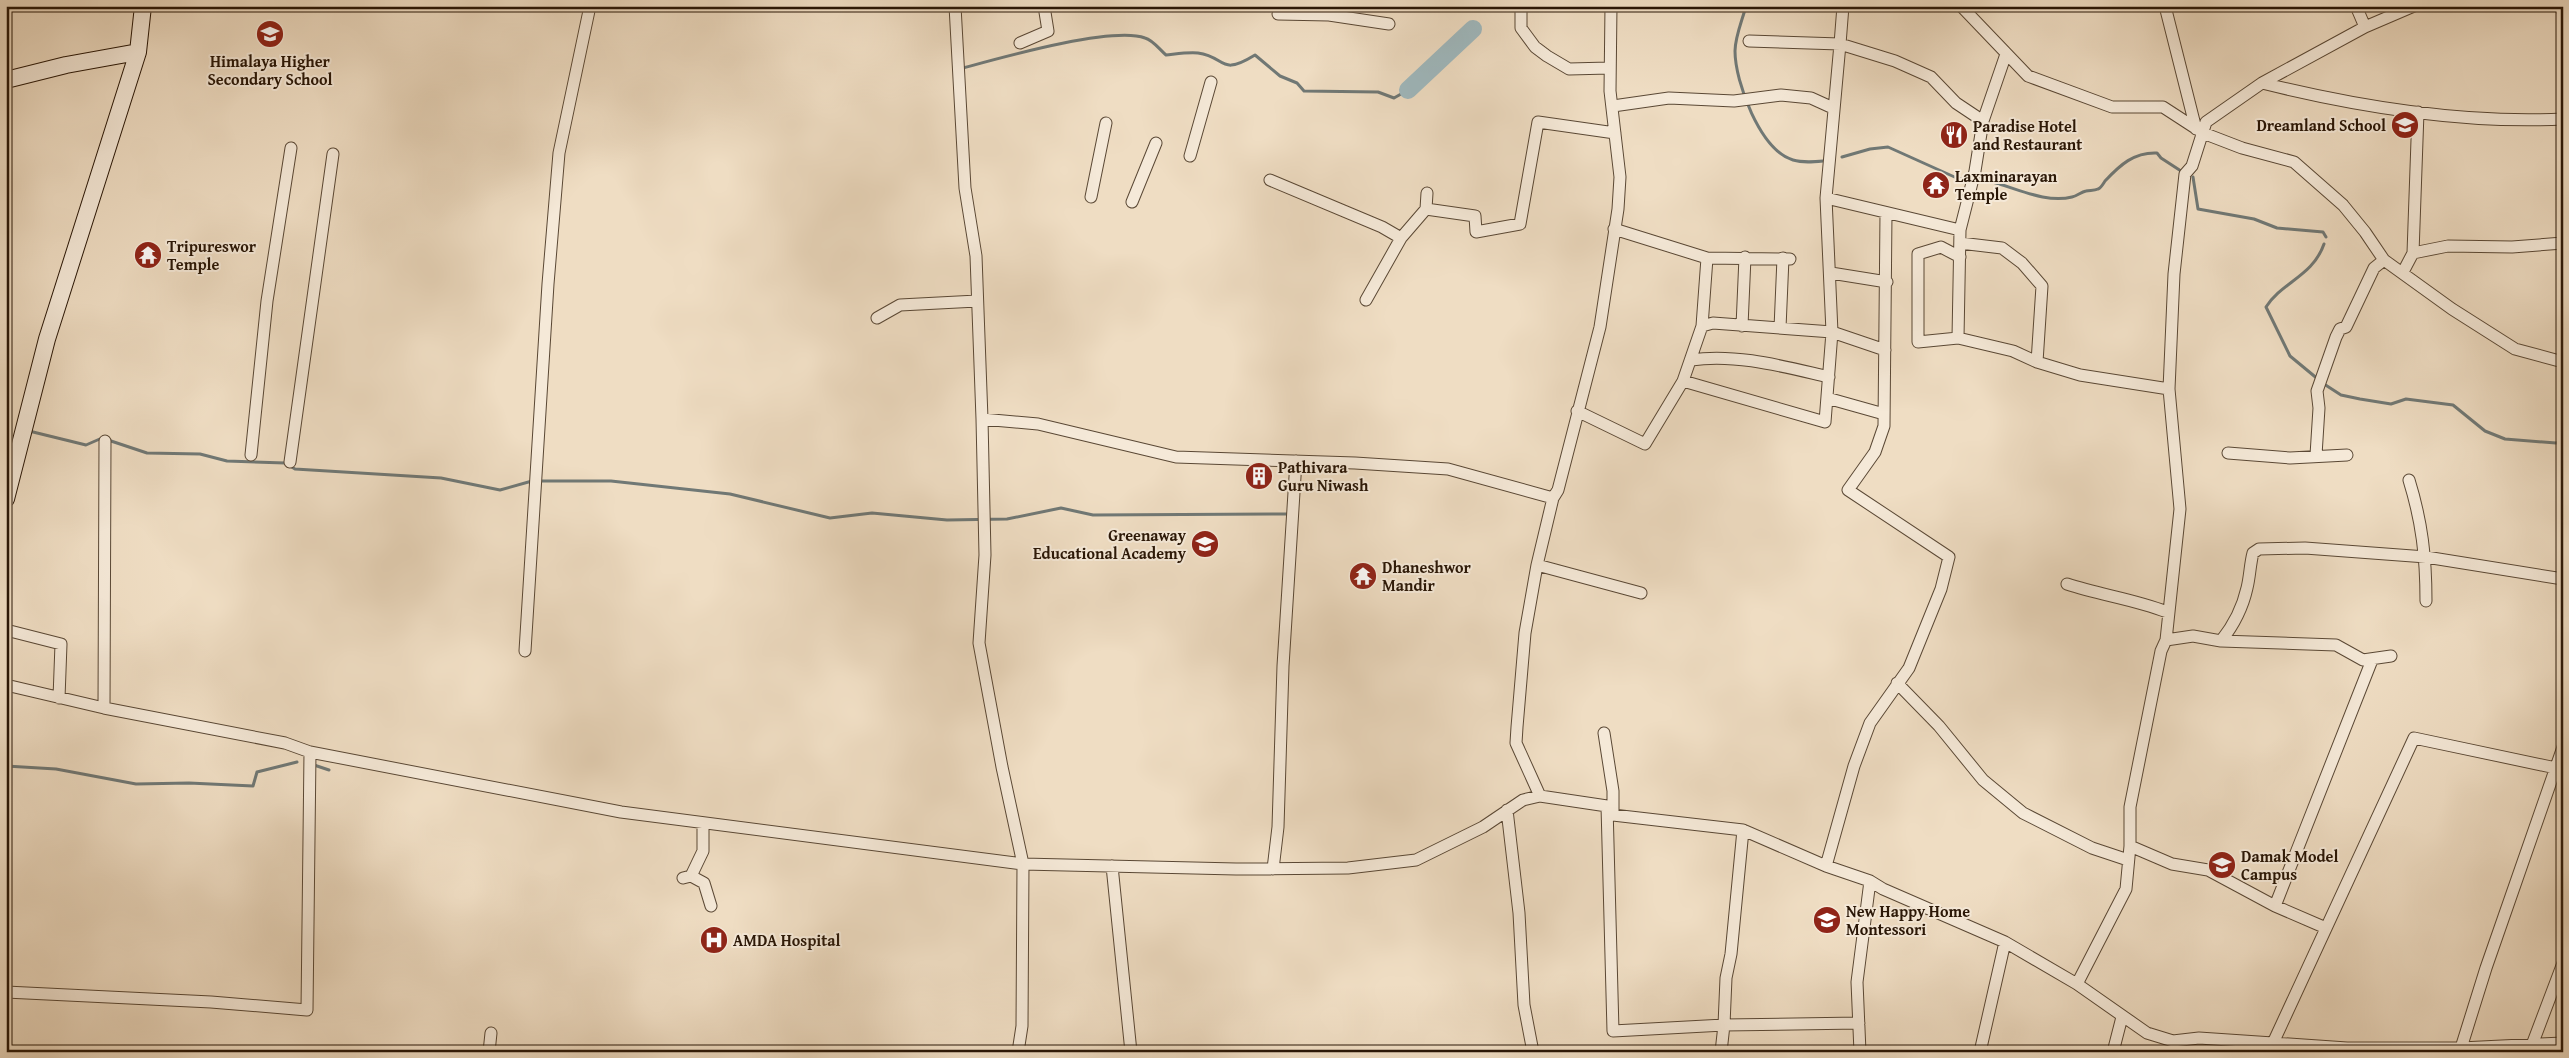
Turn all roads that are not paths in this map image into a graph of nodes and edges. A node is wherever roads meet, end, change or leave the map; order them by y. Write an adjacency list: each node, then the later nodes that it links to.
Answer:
1 (143, 6): 20 (street)
2 (590, 6): 97 (street)
3 (955, 6): 59 (street)
4 (1044, 6): 18 (street)
5 (1521, 6): 22 (street)
6 (1611, 6): 22 (street)
7 (1843, 6): 19 (street)
8 (1961, 6): 21 (street)
9 (2165, 6): 32 (street)
10 (2356, 6): 16 (street)
11 (2414, 6): 16 (street)
12 (2561, 6): 13 (street)
13 (2563, 12)
14 (1278, 14): 15 (street)
15 (1390, 24)
16 (2364, 27): 25 (street)
17 (1749, 41): 19 (street)
18 (1020, 43)
19 (1840, 44): 27 (street); 30 (street)
20 (138, 52): 23 (street); 86 (street)
21 (2006, 54): 30 (street); 32 (street)
22 (1609, 68): 26 (street)
23 (6, 80)
24 (1211, 82): 37 (street)
25 (2262, 83): 28 (street); 32 (street)
26 (1613, 106): 27 (street); 33 (street)
27 (1833, 108): 41 (street)
28 (2418, 112): 29 (street); 50 (street)
29 (2563, 119)
30 (1984, 121): 46 (street)
31 (1106, 123): 40 (street)
32 (2200, 131): 54 (street); 72 (street)
33 (1615, 133): 43 (street); 45 (street)
34 (1156, 143): 42 (street)
35 (291, 148): 79 (street)
36 (333, 154): 83 (street)
37 (1190, 156)
38 (1270, 180): 47 (street)
39 (1427, 193): 43 (street)
40 (1091, 197)
41 (1826, 198): 44 (street); 56 (street)
42 (1132, 202)
43 (1426, 209): 47 (street)
44 (1886, 213): 46 (street); 57 (street)
45 (1614, 230): 53 (street); 74 (street)
46 (1960, 230): 49 (street)
47 (1401, 238): 58 (street)
48 (2563, 242): 50 (street)
49 (1960, 244): 52 (street); 68 (street)
50 (2413, 253): 55 (street)
51 (1745, 257): 53 (street); 62 (street); 63 (street)
52 (1960, 257): 65 (street); 65 (street)
53 (1708, 258): 61 (street)
54 (2384, 260): 55 (street); 80 (street)
55 (2403, 272): 69 (street)
56 (1831, 273): 57 (street); 64 (street)
57 (1887, 282): 66 (street)
58 (1366, 300)
59 (976, 301): 60 (street); 76 (street)
60 (877, 318)
61 (1702, 326): 62 (street); 67 (street)
62 (1742, 326): 63 (street)
63 (1780, 328): 64 (street)
64 (1832, 332): 66 (street); 70 (street)
65 (1958, 338): 68 (street)
66 (1885, 350): 75 (street)
67 (1690, 360): 70 (street); 71 (street)
68 (2037, 362): 72 (street)
69 (2563, 362)
70 (1829, 377): 73 (street)
71 (1684, 381): 73 (street); 74 (street)
72 (2169, 389): 93 (street)
73 (1827, 398): 75 (street)
74 (1577, 411): 85 (street)
75 (1884, 414): 100 (street)
76 (982, 419): 82 (street); 115 (street)
77 (104, 441): 103 (street)
78 (2228, 453): 80 (street)
79 (251, 455)
80 (2316, 455): 81 (street)
81 (2347, 455)
82 (1296, 461): 85 (street); 118 (street)
83 (290, 462)
84 (2409, 480): 87 (street)
85 (1553, 498): 88 (street)
86 (6, 499)
87 (2426, 557): 89 (street); 92 (street); 96 (street)
88 (1537, 565): 91 (street); 108 (street)
89 (2563, 580)
90 (2067, 584): 93 (street)
91 (1641, 593)
92 (2426, 601)
93 (2167, 612): 95 (street)
94 (6, 630): 102 (street)
95 (2166, 640): 96 (street); 113 (street)
96 (2221, 641): 99 (street)
97 (525, 651)
98 (2391, 656): 99 (street)
99 (2372, 660): 121 (street)
100 (1897, 684): 114 (street); 117 (street)
101 (6, 685): 102 (street)
102 (59, 698): 103 (street)
103 (104, 708): 106 (street)
104 (1604, 733): 110 (street)
105 (2563, 747): 107 (street)
106 (310, 752): 111 (street); 126 (street)
107 (2556, 768): 122 (street); 136 (street)
108 (1540, 796): 109 (street); 110 (street)
109 (1507, 810): 118 (street); 142 (street)
110 (1610, 811): 112 (street); 129 (street)
111 (703, 823): 115 (street); 120 (street)
112 (1743, 830): 117 (street); 129 (street)
113 (2130, 846): 114 (street); 121 (street)
114 (2128, 860): 125 (street)
115 (1024, 864): 116 (street); 140 (street)
116 (1112, 866): 118 (street); 141 (street)
117 (1826, 866): 119 (street)
118 (1273, 869)
119 (1870, 881): 123 (street); 128 (street)
120 (711, 906)
121 (2275, 906): 122 (street)
122 (2326, 928): 131 (street)
123 (2005, 942): 125 (street); 145 (street)
124 (2563, 963): 133 (street)
125 (2077, 984): 127 (street)
126 (6, 992)
127 (2122, 1017): 134 (street); 146 (street)
128 (1859, 1023): 129 (street); 144 (street)
129 (1724, 1025): 143 (street)
130 (491, 1033): 139 (street)
131 (2273, 1043): 135 (street); 137 (street)
132 (2563, 1043): 133 (street)
133 (2532, 1044): 136 (street)
134 (2179, 1046): 135 (street)
135 (2254, 1047)
136 (2461, 1048): 138 (street)
137 (2346, 1050): 138 (street)
138 (2426, 1050)
139 (488, 1052)
140 (1018, 1052)
141 (1131, 1052)
142 (1533, 1052)
143 (1721, 1052)
144 (1860, 1052)
145 (1980, 1052)
146 (2113, 1052)

